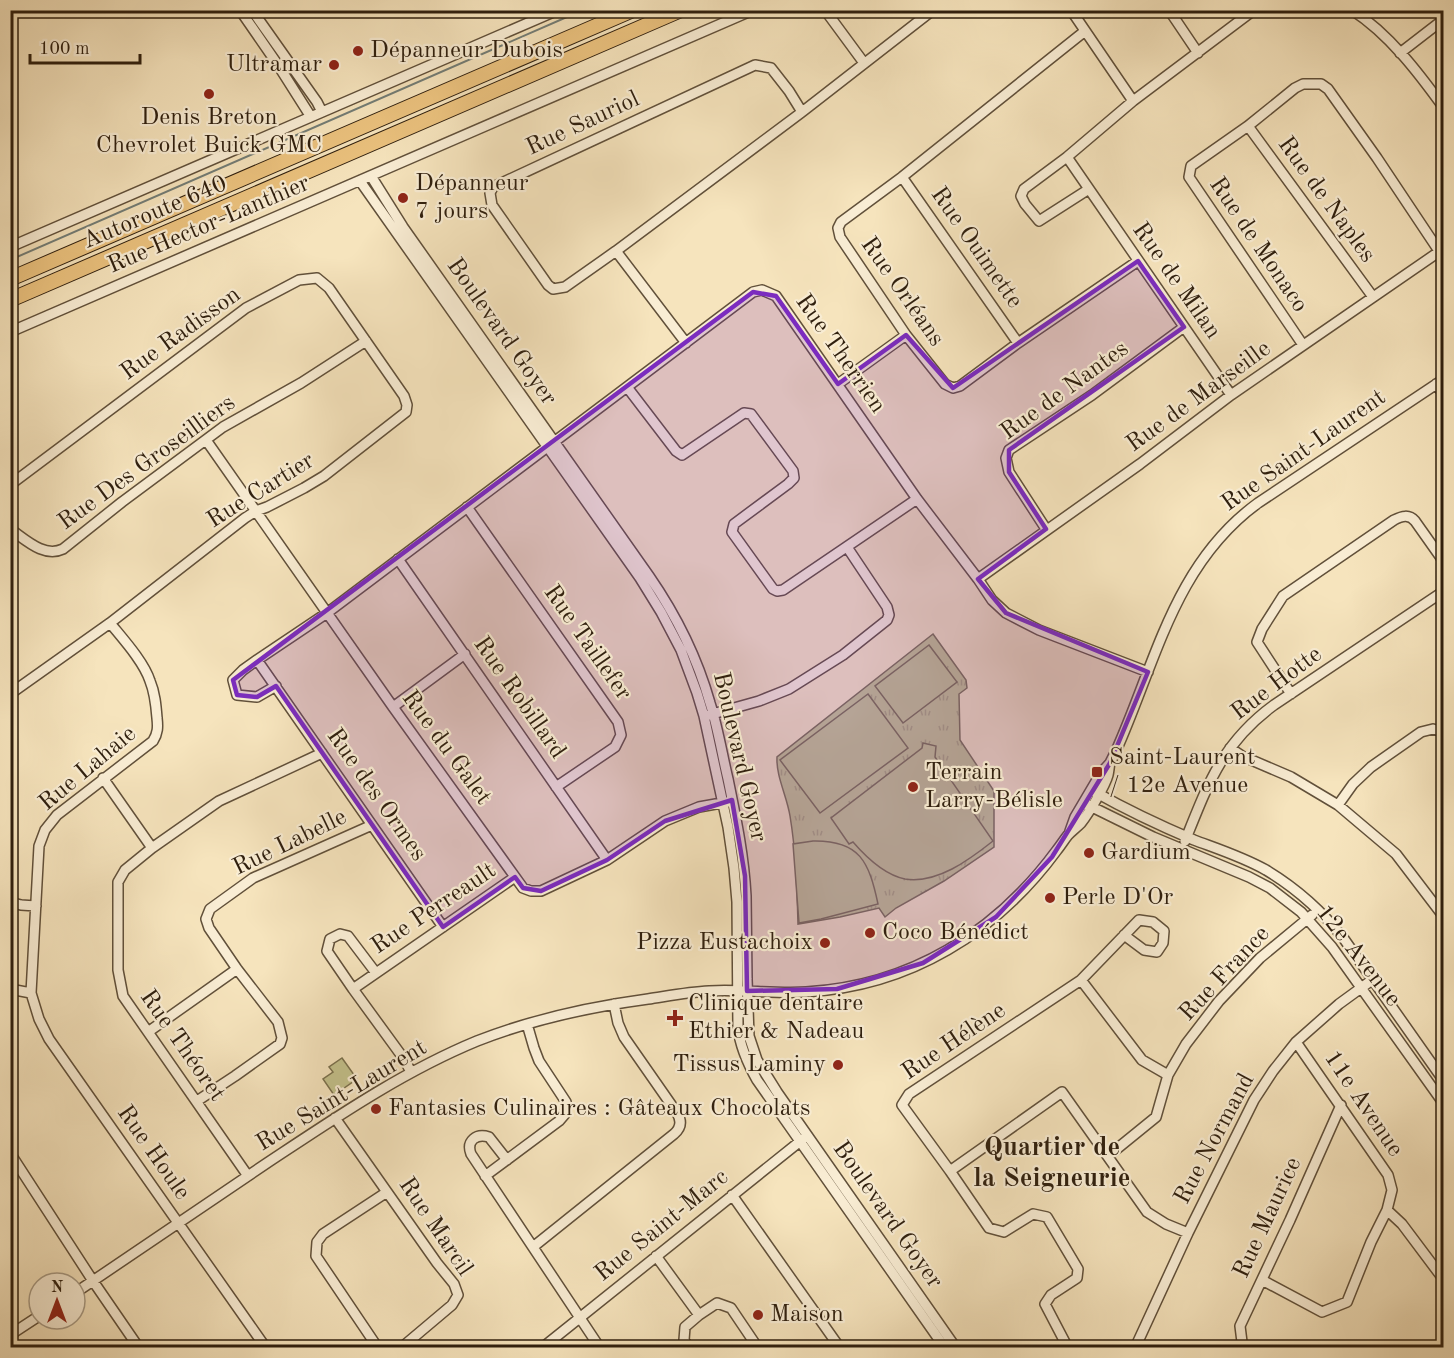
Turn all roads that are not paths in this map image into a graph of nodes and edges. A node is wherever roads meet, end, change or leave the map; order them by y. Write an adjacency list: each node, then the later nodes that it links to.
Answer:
1 (240, 10): 15 (street)
2 (252, 10): 15 (street)
3 (558, 10): 21 (street)
4 (633, 10): 34 (highway, Autoroute 640)
5 (681, 10): 36 (highway, Autoroute 640)
6 (753, 10): 26 (street, Rue Hector-Lanthier)
7 (825, 10): 18 (street)
8 (933, 10): 18 (street, Rue Sauriol)
9 (1071, 10): 14 (street)
10 (1169, 10): 16 (street)
11 (1254, 10): 16 (street)
12 (1352, 10): 17 (street)
13 (1443, 19): 17 (street)
14 (1085, 31): 19 (street); 27 (street, Rue Orléans)
15 (262, 34): 21 (street); 23 (street)
16 (1198, 53): 19 (street)
17 (1400, 53): 20 (street)
18 (864, 63): 22 (street, Rue Sauriol)
19 (1133, 101): 25 (street)
20 (1443, 108)
21 (322, 112): 23 (street)
22 (802, 112): 32 (street, Rue Sauriol); 32 (street, Rue Sauriol)
23 (311, 117): 30 (street)
24 (1248, 126): 31 (street, Rue de Monaco); 35 (street, Rue de Naples); 43 (street, Rue de Monaco)
25 (1067, 157): 29 (street, Rue de Milan); 29 (street)
26 (371, 176): 28 (street, Rue Hector-Lanthier); 50 (street, Boulevard Goyer)
27 (902, 177): 39 (street, Rue Orléans); 42 (street, Rue Ouimette)
28 (360, 181): 38 (street, Rue Hector-Lanthier); 50 (street, Boulevard Goyer)
29 (1089, 189): 33 (street, Rue de Milan)
30 (10, 247)
31 (1441, 250): 35 (street, Rue de Marseille)
32 (616, 251): 41 (street)
33 (1138, 261): 37 (street, Rue de Milan); 42 (street, Rue Orléans)
34 (10, 279)
35 (1373, 297): 43 (street, Rue de Marseille)
36 (10, 300)
37 (1184, 327): 47 (street, Rue de Milan); 56 (street, Rue de Nantes)
38 (10, 332)
39 (906, 335): 42 (street, Rue Orléans); 45 (street)
40 (366, 341): 49 (street, Rue Des Groseilliers); 51 (street, Rue Radisson); 54 (street, Rue Cartier)
41 (686, 342): 45 (street, Rue Therrien); 46 (street, Rue Therrien)
42 (1018, 343)
43 (1303, 345): 47 (street, Rue de Marseille)
44 (1440, 381): 48 (street); 66 (street, Rue Saint-Laurent)
45 (838, 384): 52 (street, Rue Therrien)
46 (627, 387): 50 (street, Rue Therrien); 57 (street)
47 (1231, 395): 56 (street, Rue de Marseille)
48 (1443, 395)
49 (206, 440): 54 (street, Rue du Galet); 55 (street, Rue Des Groseilliers)
50 (551, 444): 53 (street, Rue Therrien); 71 (street, Boulevard Goyer)
51 (10, 485)
52 (917, 499): 57 (street); 60 (street, Rue Therrien)
53 (466, 507): 58 (street, Rue Therrien); 76 (street, Rue Taillefer)
54 (256, 511): 62 (street, Rue du Galet); 63 (street, Rue Cartier)
55 (10, 530)
56 (1046, 530): 60 (street, Rue de Marseille)
57 (847, 548): 71 (street)
58 (398, 559): 62 (street, Rue Therrien); 64 (street, Rue Robillard)
59 (1443, 562): 69 (street)
60 (978, 579): 66 (street, Rue Therrien)
61 (1443, 591): 69 (street, Rue Hotte)
62 (327, 613): 65 (street); 70 (street, Rue du Galet)
63 (110, 623): 68 (street, Rue Cartier); 75 (street, Rue Lahaie)
64 (465, 654): 70 (street); 76 (street, Rue Robillard)
65 (257, 660): 67 (street, Rue des Ormes); 67 (street)
66 (1148, 672): 77 (street, Rue Saint-Laurent)
67 (276, 686): 74 (street, Rue des Ormes)
68 (10, 694)
69 (1291, 694): 73 (street, Rue Hotte)
70 (393, 707): 86 (street, Rue du Galet)
71 (709, 715): 78 (street, Boulevard Goyer)
72 (1443, 732): 80 (street)
73 (1230, 748): 80 (street); 82 (street, Rue Hotte)
74 (322, 753): 81 (street, Rue des Ormes); 83 (street, Rue Théoret)
75 (103, 778): 83 (street); 88 (street, Rue Lahaie)
76 (556, 787): 85 (street, Rue Robillard)
77 (1095, 791): 79 (street, Rue Saint-Laurent); 82 (street, 12e Avenue)
78 (728, 801): 85 (street, Rue du Galet); 101 (street, Boulevard Goyer)
79 (1087, 805): 84 (street, 12e Avenue); 101 (street, Rue Saint-Laurent)
80 (1338, 806): 90 (street)
81 (372, 825): 92 (street, Rue des Ormes); 94 (street, Rue Labelle)
82 (1186, 836): 84 (street, Rue Hotte); 89 (street, 12e Avenue)
83 (152, 848): 105 (street, Rue Théoret)
84 (1181, 849): 91 (street, 12e Avenue)
85 (606, 860): 86 (street, Rue du Galet)
86 (515, 877): 92 (street, Rue Perreault)
87 (10, 902): 88 (street)
88 (36, 906): 102 (street, Rue Lahaie)
89 (1318, 910): 91 (street, Rue France); 97 (street, 12e Avenue)
90 (1443, 917)
91 (1307, 919): 98 (street, 12e Avenue); 108 (street, Rue France)
92 (443, 927): 95 (street, Rue Perreault)
93 (1124, 935): 96 (street, Rue Hélène)
94 (237, 969): 105 (street); 110 (street, Rue Labelle)
95 (376, 973): 100 (street, Rue Perreault); 100 (street, Rue Perreault)
96 (1081, 980): 108 (street); 118 (street, Rue Hélène)
97 (1372, 980): 98 (street, Rue Normand); 109 (street, 12e Avenue)
98 (1361, 987): 106 (street, Rue Normand); 111 (street, 12e Avenue)
99 (10, 989): 102 (street)
100 (353, 989): 107 (street, Rue Perreault)
101 (742, 991): 103 (street, Rue Saint-Laurent); 114 (street, Boulevard Goyer)
102 (31, 993): 124 (street, Rue Houle)
103 (614, 1004): 104 (street, Rue Saint-Laurent); 126 (street)
104 (527, 1024): 107 (street, Rue Saint-Laurent); 117 (street)
105 (148, 1032): 110 (street, Rue Théoret)
106 (1296, 1042): 112 (street, 11e Avenue); 125 (street, Rue Normand)
107 (411, 1072): 113 (street, Rue Saint-Laurent)
108 (1168, 1075): 116 (street, Rue France)
109 (1443, 1081)
110 (197, 1101): 119 (street, Rue Théoret)
111 (1443, 1104)
112 (1341, 1105): 123 (street, 11e Avenue); 128 (street, Rue Maurice)
113 (335, 1118): 119 (street, Rue Saint-Laurent); 121 (street, Rue Marcil)
114 (804, 1139): 122 (street, Rue Saint-Marc); 145 (street, Boulevard Goyer); 146 (street, Boulevard Goyer)
115 (10, 1153): 130 (street)
116 (1108, 1156): 118 (street); 125 (street)
117 (507, 1160): 120 (street); 120 (street)
118 (950, 1171): 147 (street, Rue Hélène)
119 (248, 1176): 124 (street, Rue Saint-Laurent)
120 (485, 1176): 126 (street)
121 (387, 1192): 138 (street); 139 (street, Rue Marcil)
122 (732, 1195): 127 (street, Rue Saint-Marc); 144 (street)
123 (1387, 1210): 128 (street); 129 (street)
124 (178, 1223): 130 (street, Rue Saint-Laurent); 137 (street, Rue Houle)
125 (1188, 1233): 148 (street, Rue Normand)
126 (533, 1247): 133 (street)
127 (656, 1256): 132 (street); 133 (street, Rue Saint-Marc)
128 (1262, 1280): 149 (street, Rue Maurice)
129 (1443, 1280)
130 (93, 1281): 131 (street, Rue Saint-Laurent); 136 (street)
131 (87, 1285)
132 (699, 1315): 142 (street); 143 (street)
133 (580, 1317): 140 (street, Rue Saint-Marc); 141 (street)
134 (27, 1323): 135 (street)
135 (12, 1331)
136 (139, 1347)
137 (266, 1347)
138 (378, 1347)
139 (401, 1347)
140 (542, 1347)
141 (600, 1347)
142 (689, 1347)
143 (758, 1347)
144 (840, 1347)
145 (945, 1347)
146 (956, 1347)
147 (1068, 1347)
148 (1136, 1347)
149 (1246, 1347)

